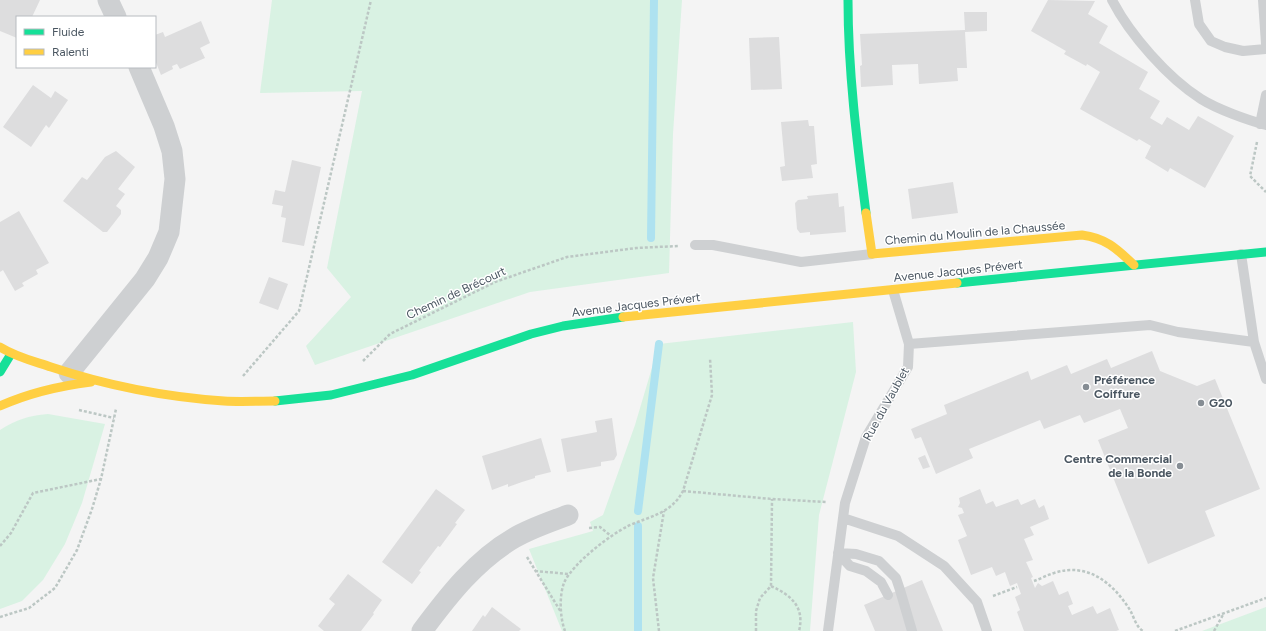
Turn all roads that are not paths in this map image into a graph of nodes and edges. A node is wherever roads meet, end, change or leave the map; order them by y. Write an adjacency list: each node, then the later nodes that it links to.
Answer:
1 (108, 0): 6 (street)
2 (848, 0): 14 (street, Chemin du Moulin de la Chaussée)
3 (1112, 0): 11 (lane)
4 (1195, 0): 8 (lane)
5 (1263, 0): 7 (lane)
6 (116, 16)
7 (1266, 44)
8 (1266, 48)
9 (139, 68): 23 (street)
10 (1266, 95): 11 (lane)
11 (1263, 124)
12 (695, 245): 14 (lane)
13 (1266, 252): 15 (street, Avenue Jacques Prévert)
14 (872, 254): 16 (street, Chemin du Moulin de la Chaussée)
15 (1241, 254): 16 (street, Avenue Jacques Prévert); 18 (lane)
16 (1134, 265): 17 (street, Avenue Jacques Prévert)
17 (893, 290): 19 (lane, Rue du Vaublet); 25 (street, Avenue Jacques Prévert)
18 (1254, 342): 19 (lane); 24 (lane)
19 (909, 344): 28 (lane, Rue du Vaublet)
20 (0, 347): 21 (street, Avenue Jacques Prévert)
21 (11, 354): 22 (street); 23 (street, Avenue Jacques Prévert)
22 (0, 372)
23 (69, 373): 25 (street, Avenue Jacques Prévert)
24 (1266, 379)
25 (99, 381): 26 (street)
26 (0, 406)
27 (568, 515): 31 (street)
28 (843, 518): 29 (lane, Rue du Vaublet); 34 (lane)
29 (838, 553): 30 (lane); 32 (lane, Rue du Vaublet); 33 (lane)
30 (888, 595)
31 (422, 631)
32 (828, 631)
33 (912, 631)
34 (987, 631)

